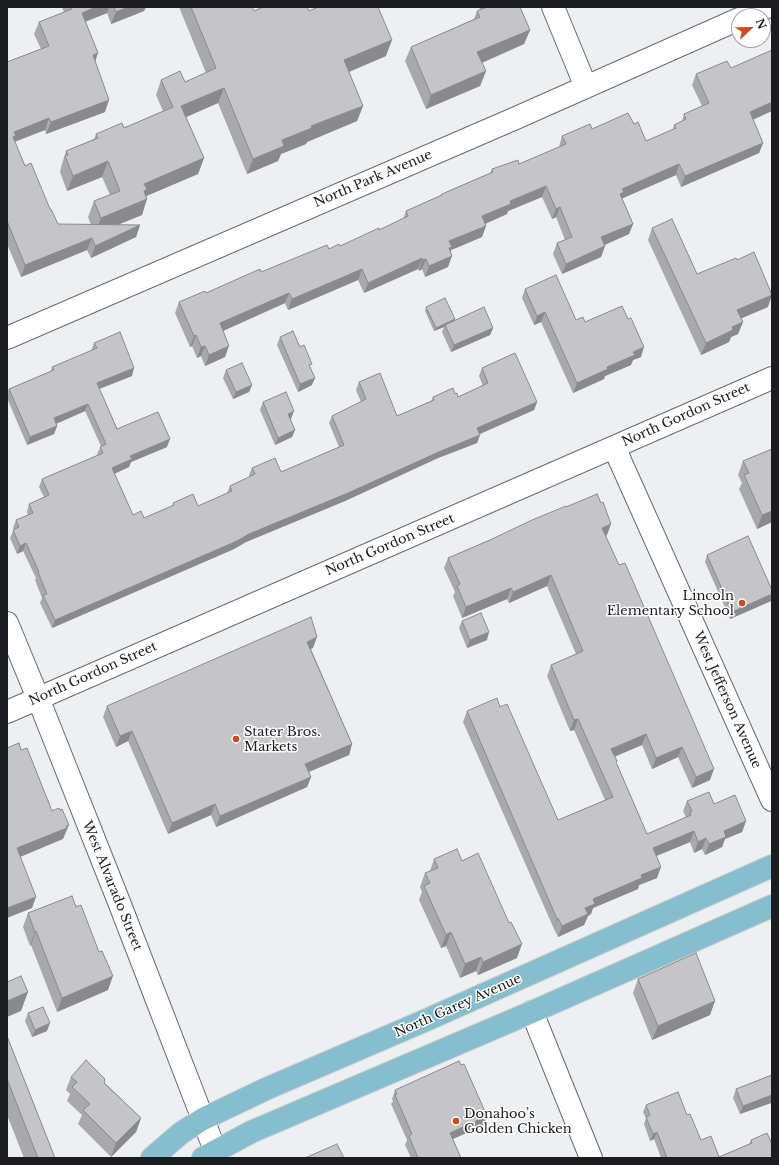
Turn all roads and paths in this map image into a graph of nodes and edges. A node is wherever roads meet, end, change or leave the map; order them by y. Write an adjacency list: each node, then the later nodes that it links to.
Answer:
1 (553, 7): 3 (street)
2 (731, 23): 3 (street, North Park Avenue)
3 (586, 87): 4 (street, North Park Avenue)
4 (7, 338)
5 (772, 378): 6 (street, North Gordon Street)
6 (614, 447): 8 (street, North Gordon Street); 10 (street, West Jefferson Avenue)
7 (7, 623): 8 (street, West Alvarado Street)
8 (38, 698): 9 (street, North Gordon Street); 14 (street, West Alvarado Street)
9 (7, 712)
10 (772, 800)
11 (772, 866): 14 (main road, North Garey Avenue)
12 (772, 906): 13 (main road)
13 (532, 1012): 15 (main road); 17 (street)
14 (203, 1119): 15 (street, West Alvarado Street); 16 (main road, North Garey Avenue)
15 (212, 1155)
16 (152, 1158)
17 (591, 1158)

